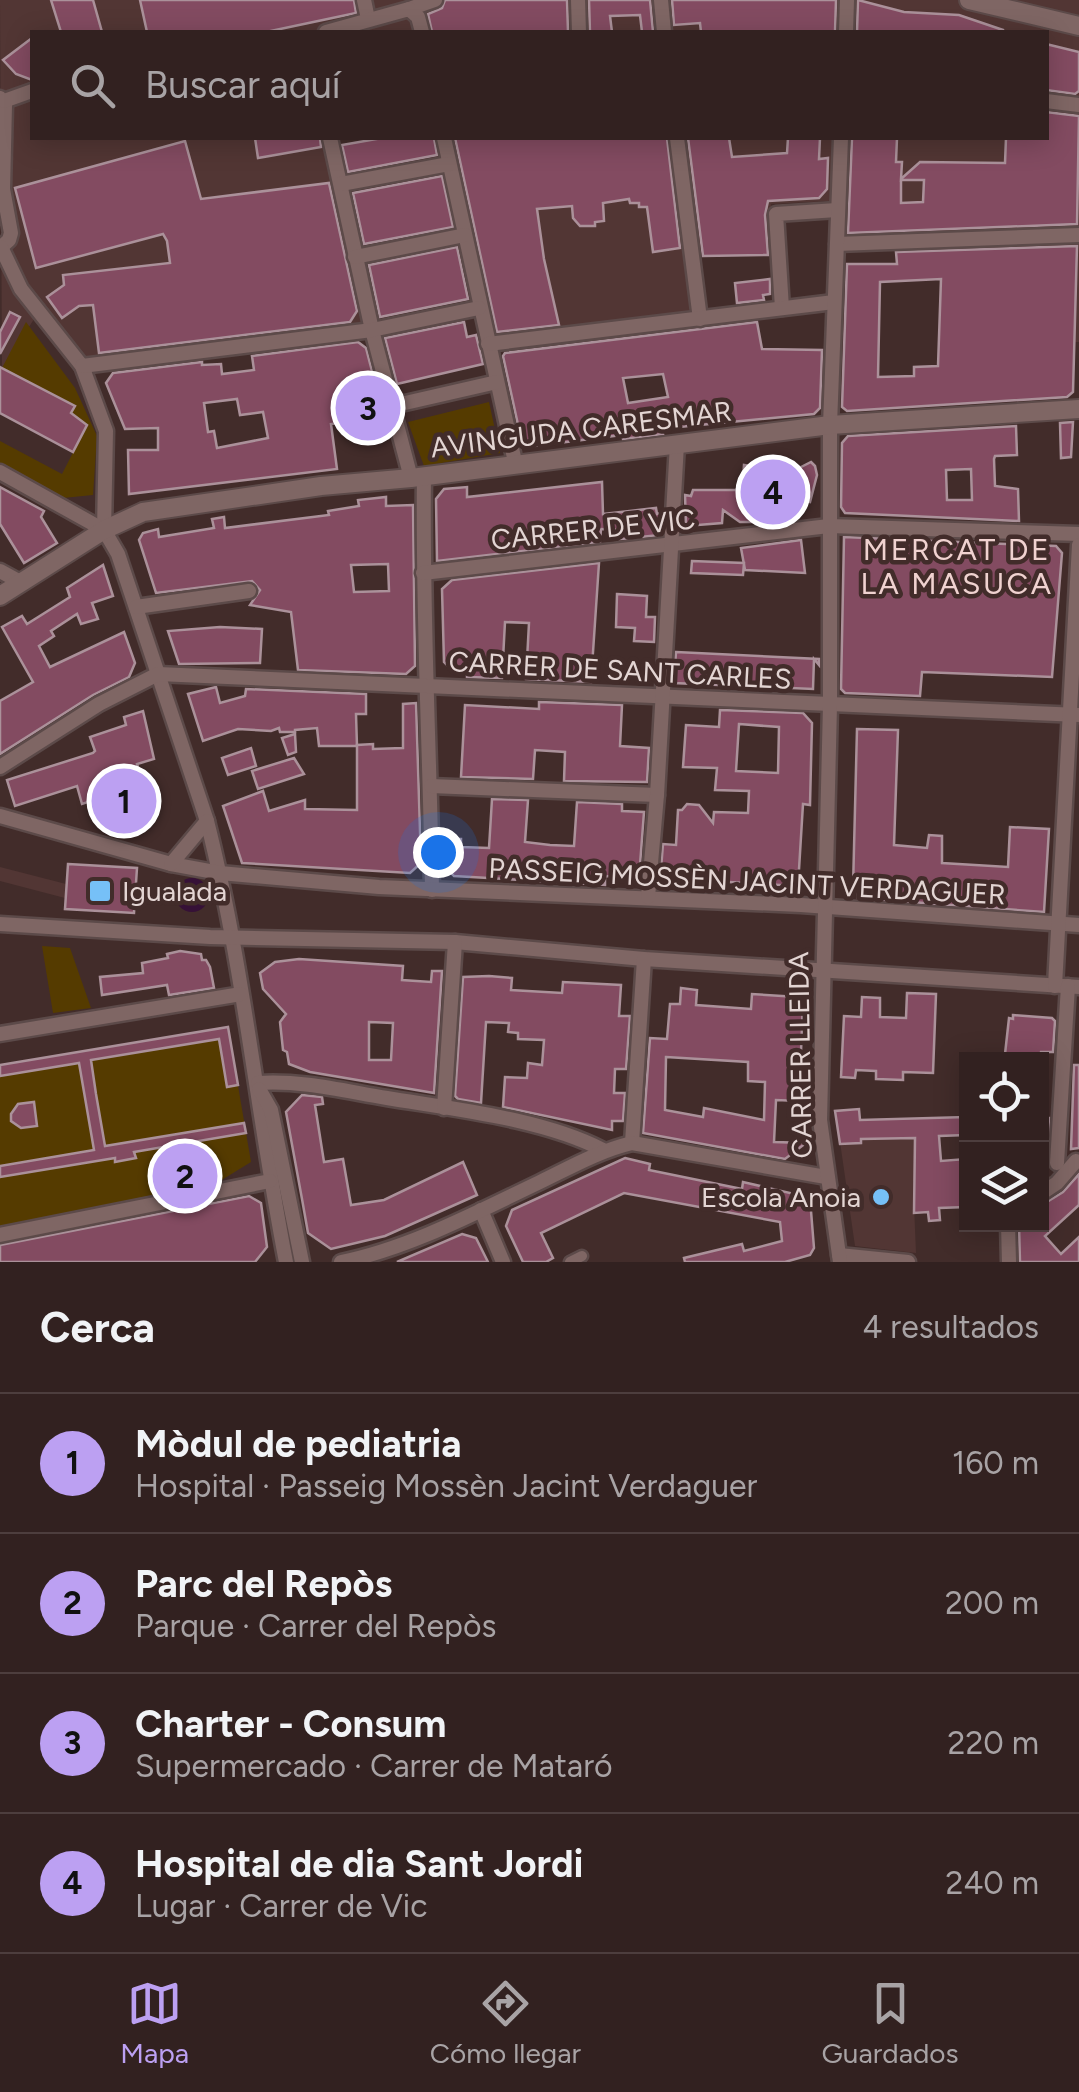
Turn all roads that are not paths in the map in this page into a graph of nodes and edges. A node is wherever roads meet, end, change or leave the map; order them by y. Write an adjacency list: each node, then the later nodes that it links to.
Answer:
1 (364, 0): 8 (street)
2 (435, 0): 7 (street)
3 (578, 0): 12 (street)
4 (660, 0): 13 (street)
5 (847, 0): 14 (street)
6 (969, 0): 9 (street)
7 (409, 8): 8 (street); 11 (street)
8 (368, 20): 10 (street)
9 (1079, 26)
10 (333, 30)
11 (421, 30)
12 (579, 30)
13 (664, 30)
14 (846, 30)
15 (30, 92): 16 (street)
16 (2, 100): 29 (street)
17 (1049, 101): 18 (street)
18 (1079, 105)
19 (330, 140): 24 (street)
20 (444, 140): 23 (street)
21 (677, 140): 34 (street)
22 (841, 140): 25 (street, CARRER LLEIDA)
23 (449, 164): 24 (street); 26 (street)
24 (341, 184): 30 (street)
25 (837, 210): 28 (street, CARRER LLEIDA); 33 (street)
26 (464, 235): 30 (street); 32 (street)
27 (1079, 235): 28 (street)
28 (837, 244): 31 (street, CARRER LLEIDA)
29 (0, 248): 37 (street)
30 (356, 256): 35 (street)
31 (834, 302): 33 (street); 41 (street, CARRER LLEIDA)
32 (479, 308): 35 (street); 36 (street)
33 (782, 308): 34 (street)
34 (700, 320): 36 (street)
35 (372, 330): 37 (street); 39 (street)
36 (488, 344): 38 (street)
37 (82, 366): 47 (street)
38 (497, 382): 39 (street); 43 (street)
39 (392, 406): 45 (street)
40 (1079, 409): 41 (street, AVINGUDA CARESMAR)
41 (830, 425): 42 (street, AVINGUDA CARESMAR); 46 (street, CARRER LLEIDA)
42 (678, 444): 43 (street, AVINGUDA CARESMAR); 50 (street)
43 (516, 462): 45 (street, AVINGUDA CARESMAR)
44 (0, 472): 47 (street)
45 (417, 477): 47 (street, AVINGUDA CARESMAR); 52 (street)
46 (829, 526): 48 (street, CARRER DE VIC); 50 (street, CARRER DE VIC); 60 (street, CARRER LLEIDA)
47 (104, 530): 53 (street, AVINGUDA CARESMAR); 56 (street)
48 (1079, 534)
49 (1079, 545): 61 (street)
50 (671, 546): 52 (street, CARRER DE VIC); 59 (street)
51 (0, 571): 53 (street)
52 (423, 573): 58 (street)
53 (22, 583): 55 (street, AVINGUDA CARESMAR)
54 (249, 591): 56 (street)
55 (0, 596)
56 (136, 606): 57 (street)
57 (158, 674): 58 (street, CARRER DE SANT CARLES); 62 (street); 66 (street)
58 (429, 685): 59 (street, CARRER DE SANT CARLES); 63 (street)
59 (662, 695): 60 (street, CARRER DE SANT CARLES); 64 (street)
60 (830, 705): 61 (street, CARRER DE SANT CARLES); 71 (street, CARRER LLEIDA)
61 (1074, 714): 73 (street)
62 (0, 767)
63 (431, 786): 64 (street); 69 (street)
64 (657, 794): 70 (street)
65 (0, 816): 67 (street, PASSEIG MOSSÈN JACINT VERDAGUER)
66 (207, 821): 67 (street); 68 (street)
67 (171, 864): 68 (street, PASSEIG MOSSÈN JACINT VERDAGUER)
68 (220, 873): 69 (street, PASSEIG MOSSÈN JACINT VERDAGUER); 75 (street)
69 (432, 890): 70 (street, PASSEIG MOSSÈN JACINT VERDAGUER)
70 (648, 897): 71 (street, PASSEIG MOSSÈN JACINT VERDAGUER)
71 (824, 906): 73 (street, PASSEIG MOSSÈN JACINT VERDAGUER); 78 (street, CARRER LLEIDA)
72 (0, 924): 75 (street)
73 (1057, 924): 74 (street, PASSEIG MOSSÈN JACINT VERDAGUER); 79 (street)
74 (1079, 925)
75 (232, 937): 76 (street); 80 (street)
76 (455, 942): 77 (street); 84 (street)
77 (644, 959): 78 (street); 86 (street)
78 (823, 971): 79 (street); 91 (street, CARRER LLEIDA)
79 (1068, 986): 82 (street)
80 (240, 994): 81 (street); 83 (street)
81 (0, 1034)
82 (1072, 1070): 90 (street)
83 (258, 1086): 84 (street); 92 (street); 100 (street)
84 (444, 1108): 85 (street)
85 (576, 1136): 87 (street); 89 (street)
86 (632, 1143): 87 (street); 91 (street)
87 (603, 1150): 89 (street)
88 (1078, 1161): 90 (street); 93 (street)
89 (582, 1162): 94 (street)
90 (1049, 1165)
91 (826, 1178): 98 (street, CARRER LLEIDA)
92 (270, 1182): 96 (street); 99 (street)
93 (1049, 1188)
94 (481, 1210): 101 (street); 102 (street)
95 (1008, 1232): 105 (street)
96 (0, 1234)
97 (582, 1256): 103 (street)
98 (840, 1258): 104 (street)
99 (286, 1262)
100 (302, 1262)
101 (341, 1262)
102 (503, 1262)
103 (570, 1262)
104 (908, 1262)
105 (1009, 1262)

